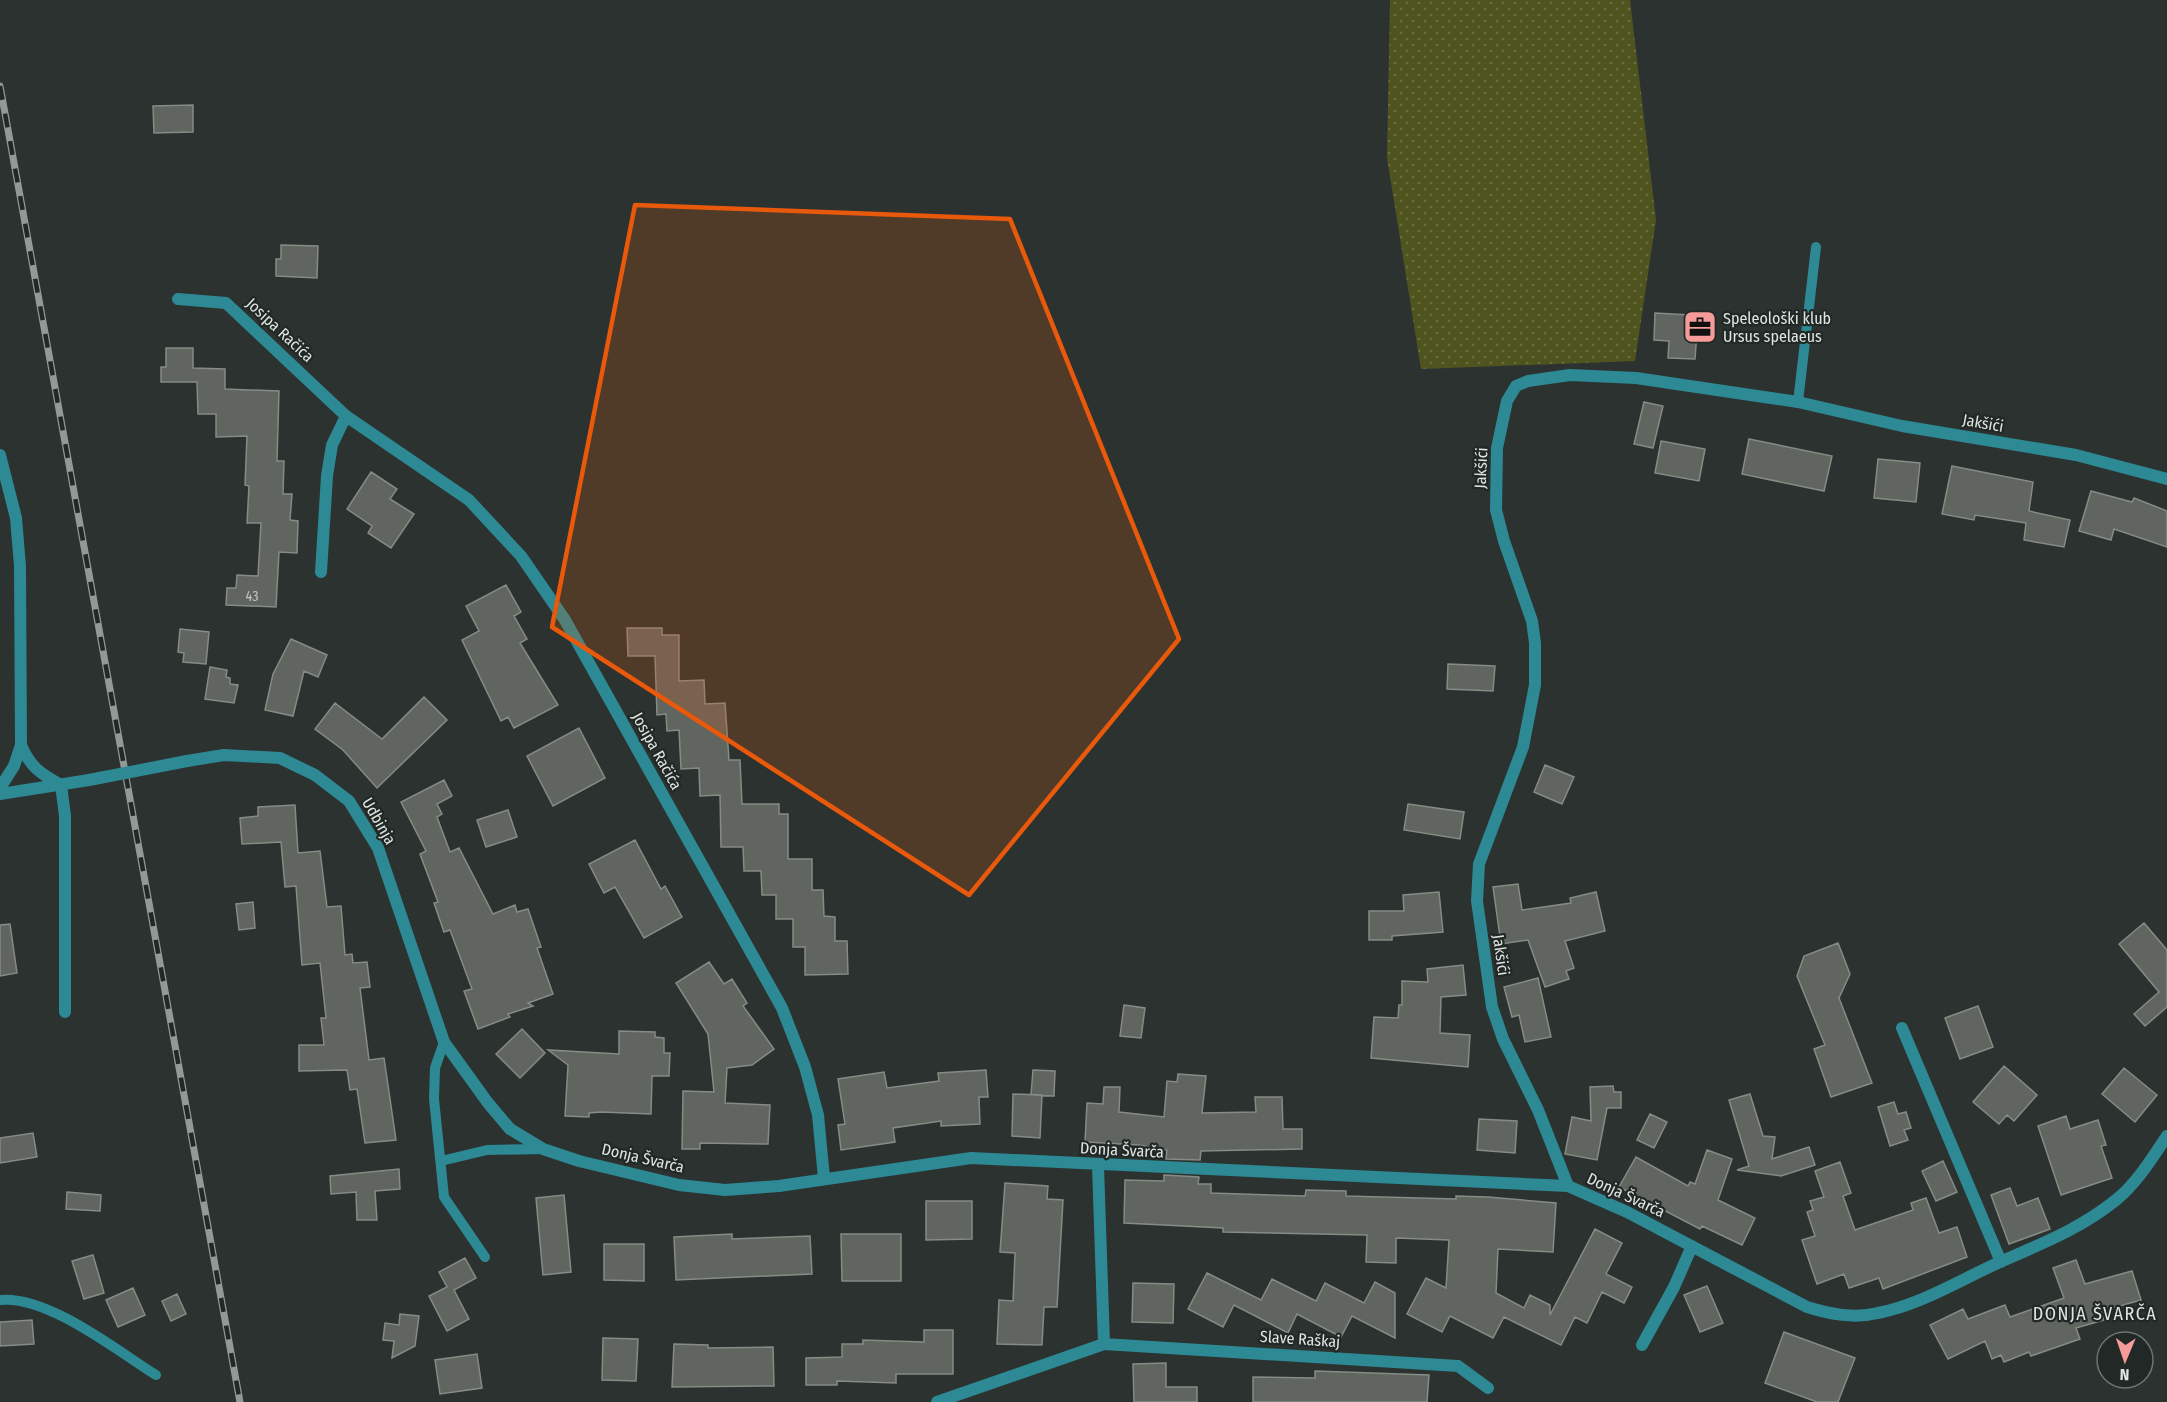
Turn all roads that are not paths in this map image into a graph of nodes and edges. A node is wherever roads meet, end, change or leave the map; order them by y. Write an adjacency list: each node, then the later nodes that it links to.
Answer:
1 (1816, 247): 3 (lane)
2 (178, 299): 4 (street, Josipa Račića)
3 (1798, 402): 6 (street, Jakšići); 20 (street, Jakšići)
4 (346, 416): 7 (street); 19 (street, Josipa Račića)
5 (0, 455): 8 (street)
6 (2167, 479)
7 (321, 572)
8 (21, 745): 9 (street); 10 (street)
9 (61, 785): 11 (street, Udbinja); 12 (street); 14 (street, Udbinja, bridge)
10 (0, 788)
11 (0, 794)
12 (65, 1012)
13 (1902, 1028): 23 (street)
14 (444, 1042): 16 (street, Udbinja); 17 (lane)
15 (2167, 1136): 23 (street, Donja Švarča)
16 (543, 1149): 17 (lane); 19 (street, Donja Švarča)
17 (441, 1161): 22 (lane)
18 (1098, 1166): 19 (street, Donja Švarča); 20 (street, Donja Švarča); 25 (street)
19 (824, 1178)
20 (1568, 1186): 21 (street, Donja Švarča)
21 (1692, 1246): 23 (street, Donja Švarča); 26 (street)
22 (485, 1257)
23 (2001, 1262)
24 (0, 1300): 27 (lane)
25 (1104, 1344): 28 (street, Slave Raškaj); 29 (street, Slave Raškaj)
26 (1642, 1345)
27 (156, 1375)
28 (1488, 1388)
29 (937, 1402)

